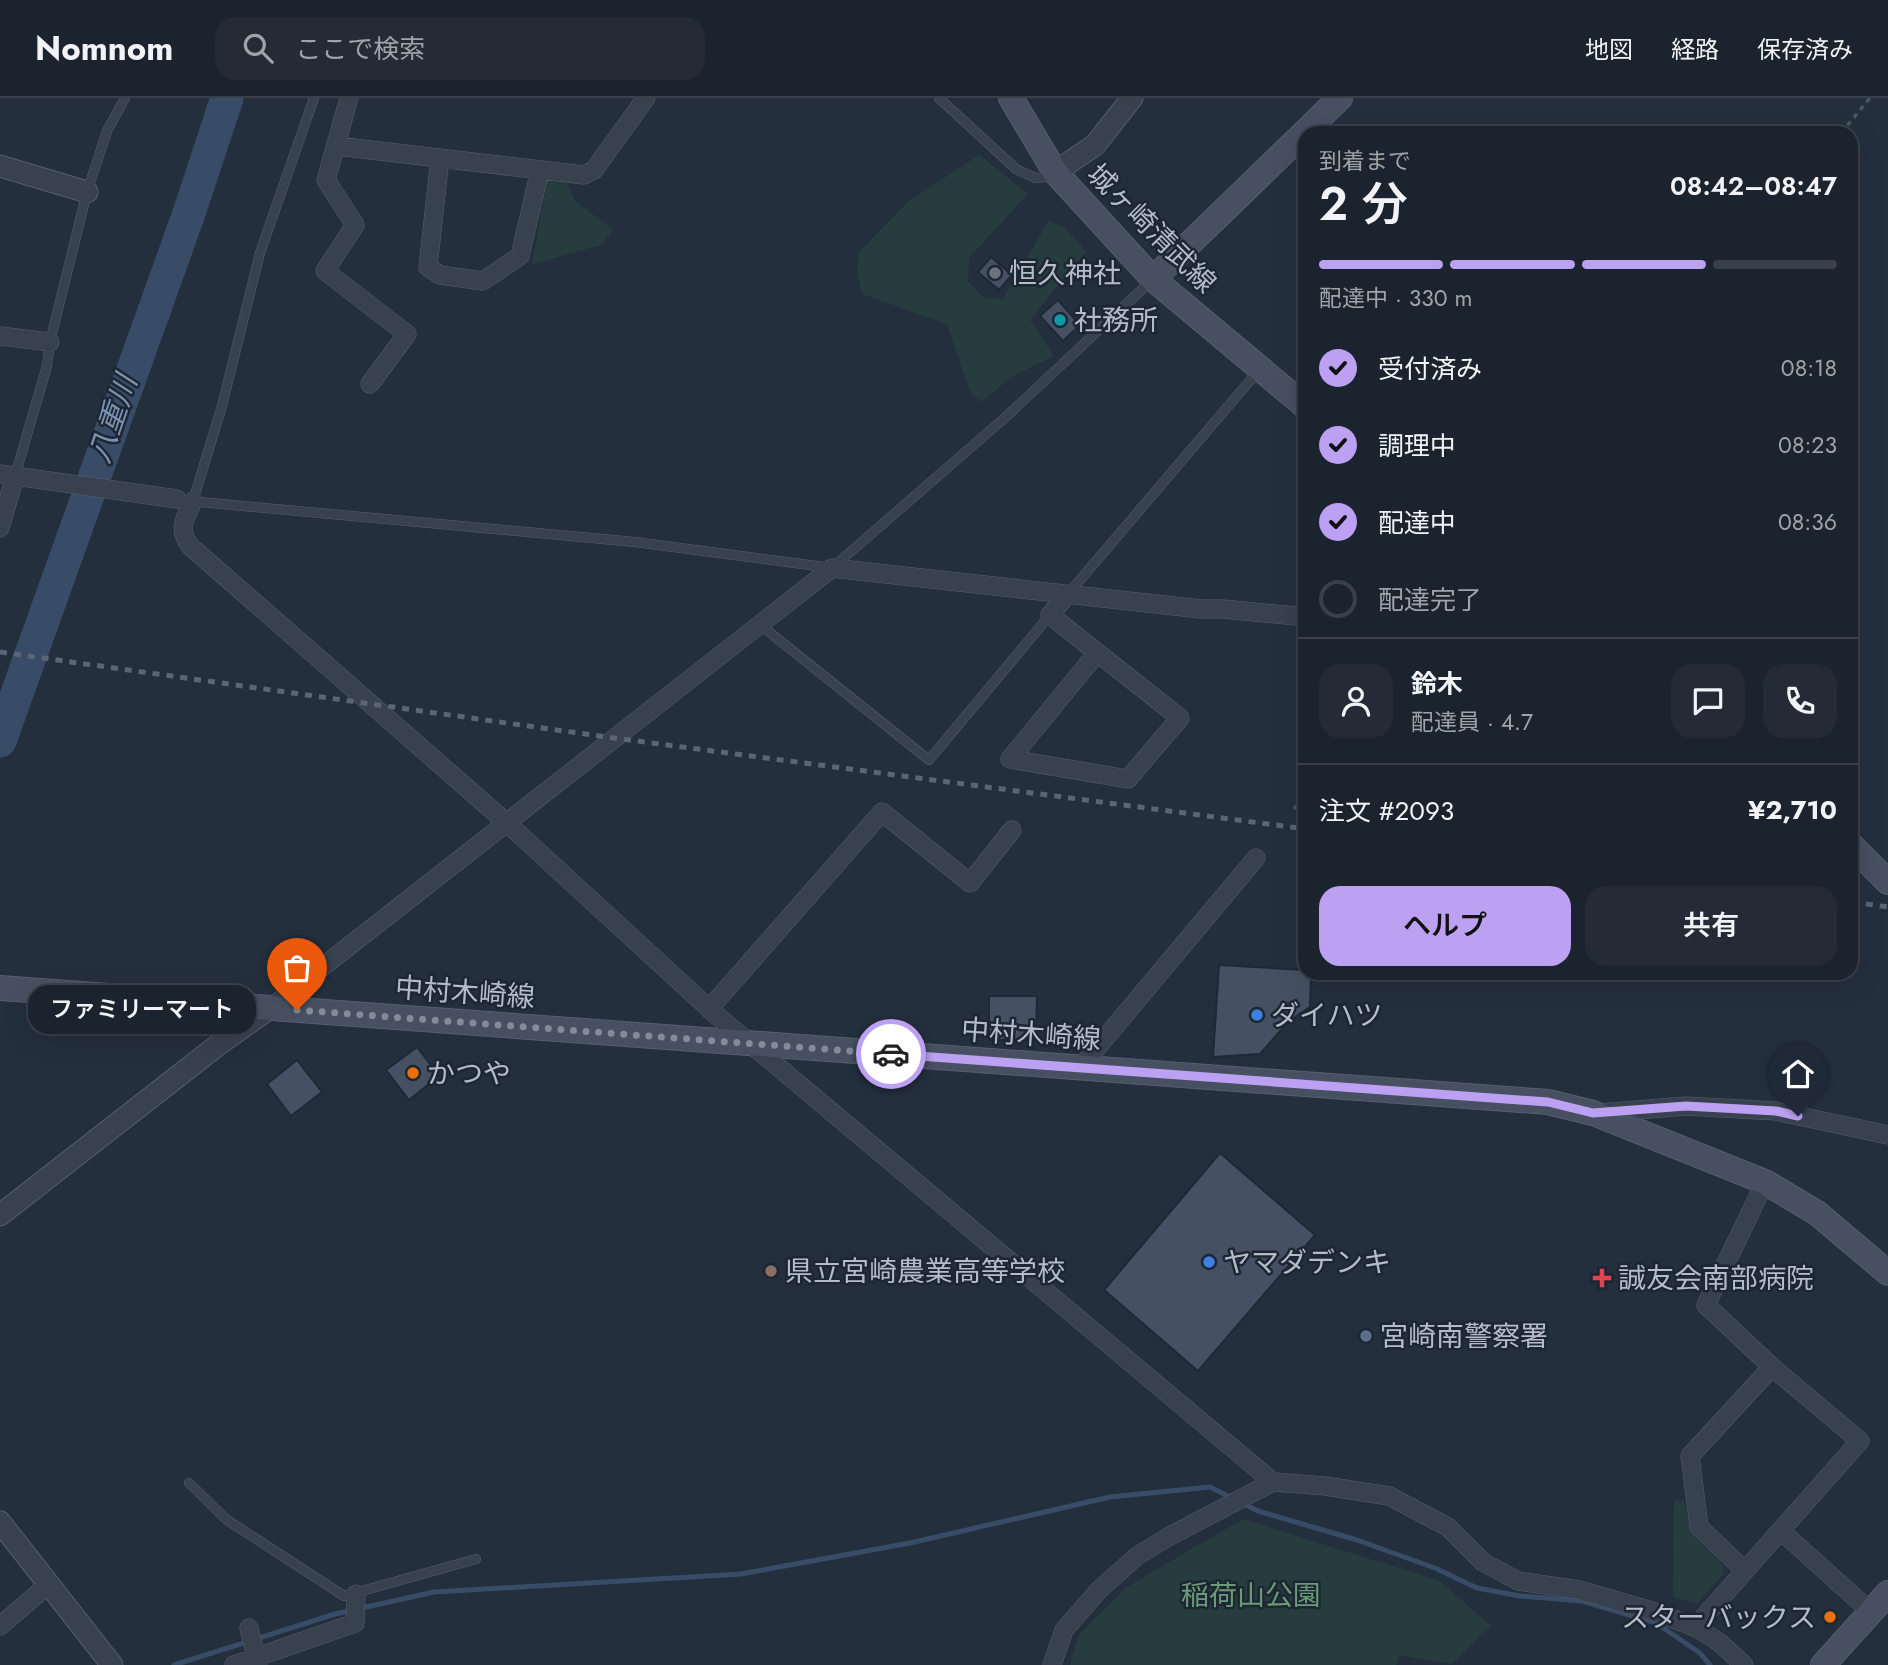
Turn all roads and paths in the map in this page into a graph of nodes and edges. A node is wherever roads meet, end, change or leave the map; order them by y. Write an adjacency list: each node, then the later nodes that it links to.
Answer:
1 (125, 98): 18 (lane)
2 (314, 98): 26 (lane)
3 (349, 98): 13 (street)
4 (646, 98): 16 (street)
5 (939, 98): 17 (lane)
6 (1011, 98): 17 (main road, 城ヶ崎清武線)
7 (1132, 98): 17 (street)
8 (1340, 98): 10 (main road)
9 (1870, 98): 11 (path)
10 (1311, 126)
11 (1847, 126)
12 (1298, 139): 19 (main road)
13 (337, 146): 14 (street); 23 (street)
14 (440, 158): 16 (street); 16 (street)
15 (0, 166): 18 (street)
16 (540, 170)
17 (1055, 172): 19 (main road, 城ヶ崎清武線)
18 (88, 192): 21 (lane)
19 (1153, 279): 22 (main road, 城ヶ崎清武線); 28 (lane)
20 (0, 335): 21 (street)
21 (50, 342): 25 (lane)
22 (1260, 369): 24 (main road, 城ヶ崎清武線); 29 (lane)
23 (370, 384)
24 (1298, 400)
25 (15, 476): 26 (street); 27 (street)
26 (185, 500): 28 (lane); 36 (street)
27 (0, 528)
28 (832, 568): 29 (street); 32 (street)
29 (1067, 595): 30 (street); 31 (street)
30 (1050, 615): 32 (lane); 33 (street)
31 (1298, 616)
32 (759, 624): 36 (street)
33 (1097, 653): 33 (street)
34 (1298, 805): 35 (path)
35 (1294, 809)
36 (507, 823): 42 (street); 43 (street)
37 (1012, 830): 43 (street)
38 (1858, 852): 40 (main road)
39 (1256, 858): 45 (street)
40 (1888, 882)
41 (0, 988): 42 (main road, 中村木崎線)
42 (270, 1008): 44 (main road, 中村木崎線); 49 (street)
43 (709, 1009): 44 (street)
44 (750, 1043): 45 (main road, 中村木崎線); 52 (street)
45 (1080, 1068): 46 (main road, 中村木崎線)
46 (1593, 1113): 47 (street); 48 (main road, 中村木崎線)
47 (1888, 1135)
48 (1765, 1182): 50 (main road, 中村木崎線); 51 (street)
49 (0, 1214)
50 (1888, 1273)
51 (1772, 1367): 55 (street); 57 (street)
52 (1273, 1482): 64 (street); 68 (street)
53 (188, 1483): 60 (lane)
54 (0, 1522): 58 (street)
55 (1781, 1531): 57 (street); 61 (street)
56 (476, 1559): 60 (lane)
57 (1745, 1571): 64 (street)
58 (49, 1584): 62 (street); 66 (street)
59 (1888, 1593): 61 (main road)
60 (356, 1594): 65 (street)
61 (1871, 1612): 70 (main road)
62 (0, 1626)
63 (249, 1628): 65 (street)
64 (1695, 1628): 69 (street)
65 (257, 1657): 67 (street)
66 (112, 1665)
67 (234, 1665)
68 (1052, 1665)
69 (1744, 1665)
70 (1823, 1665)

